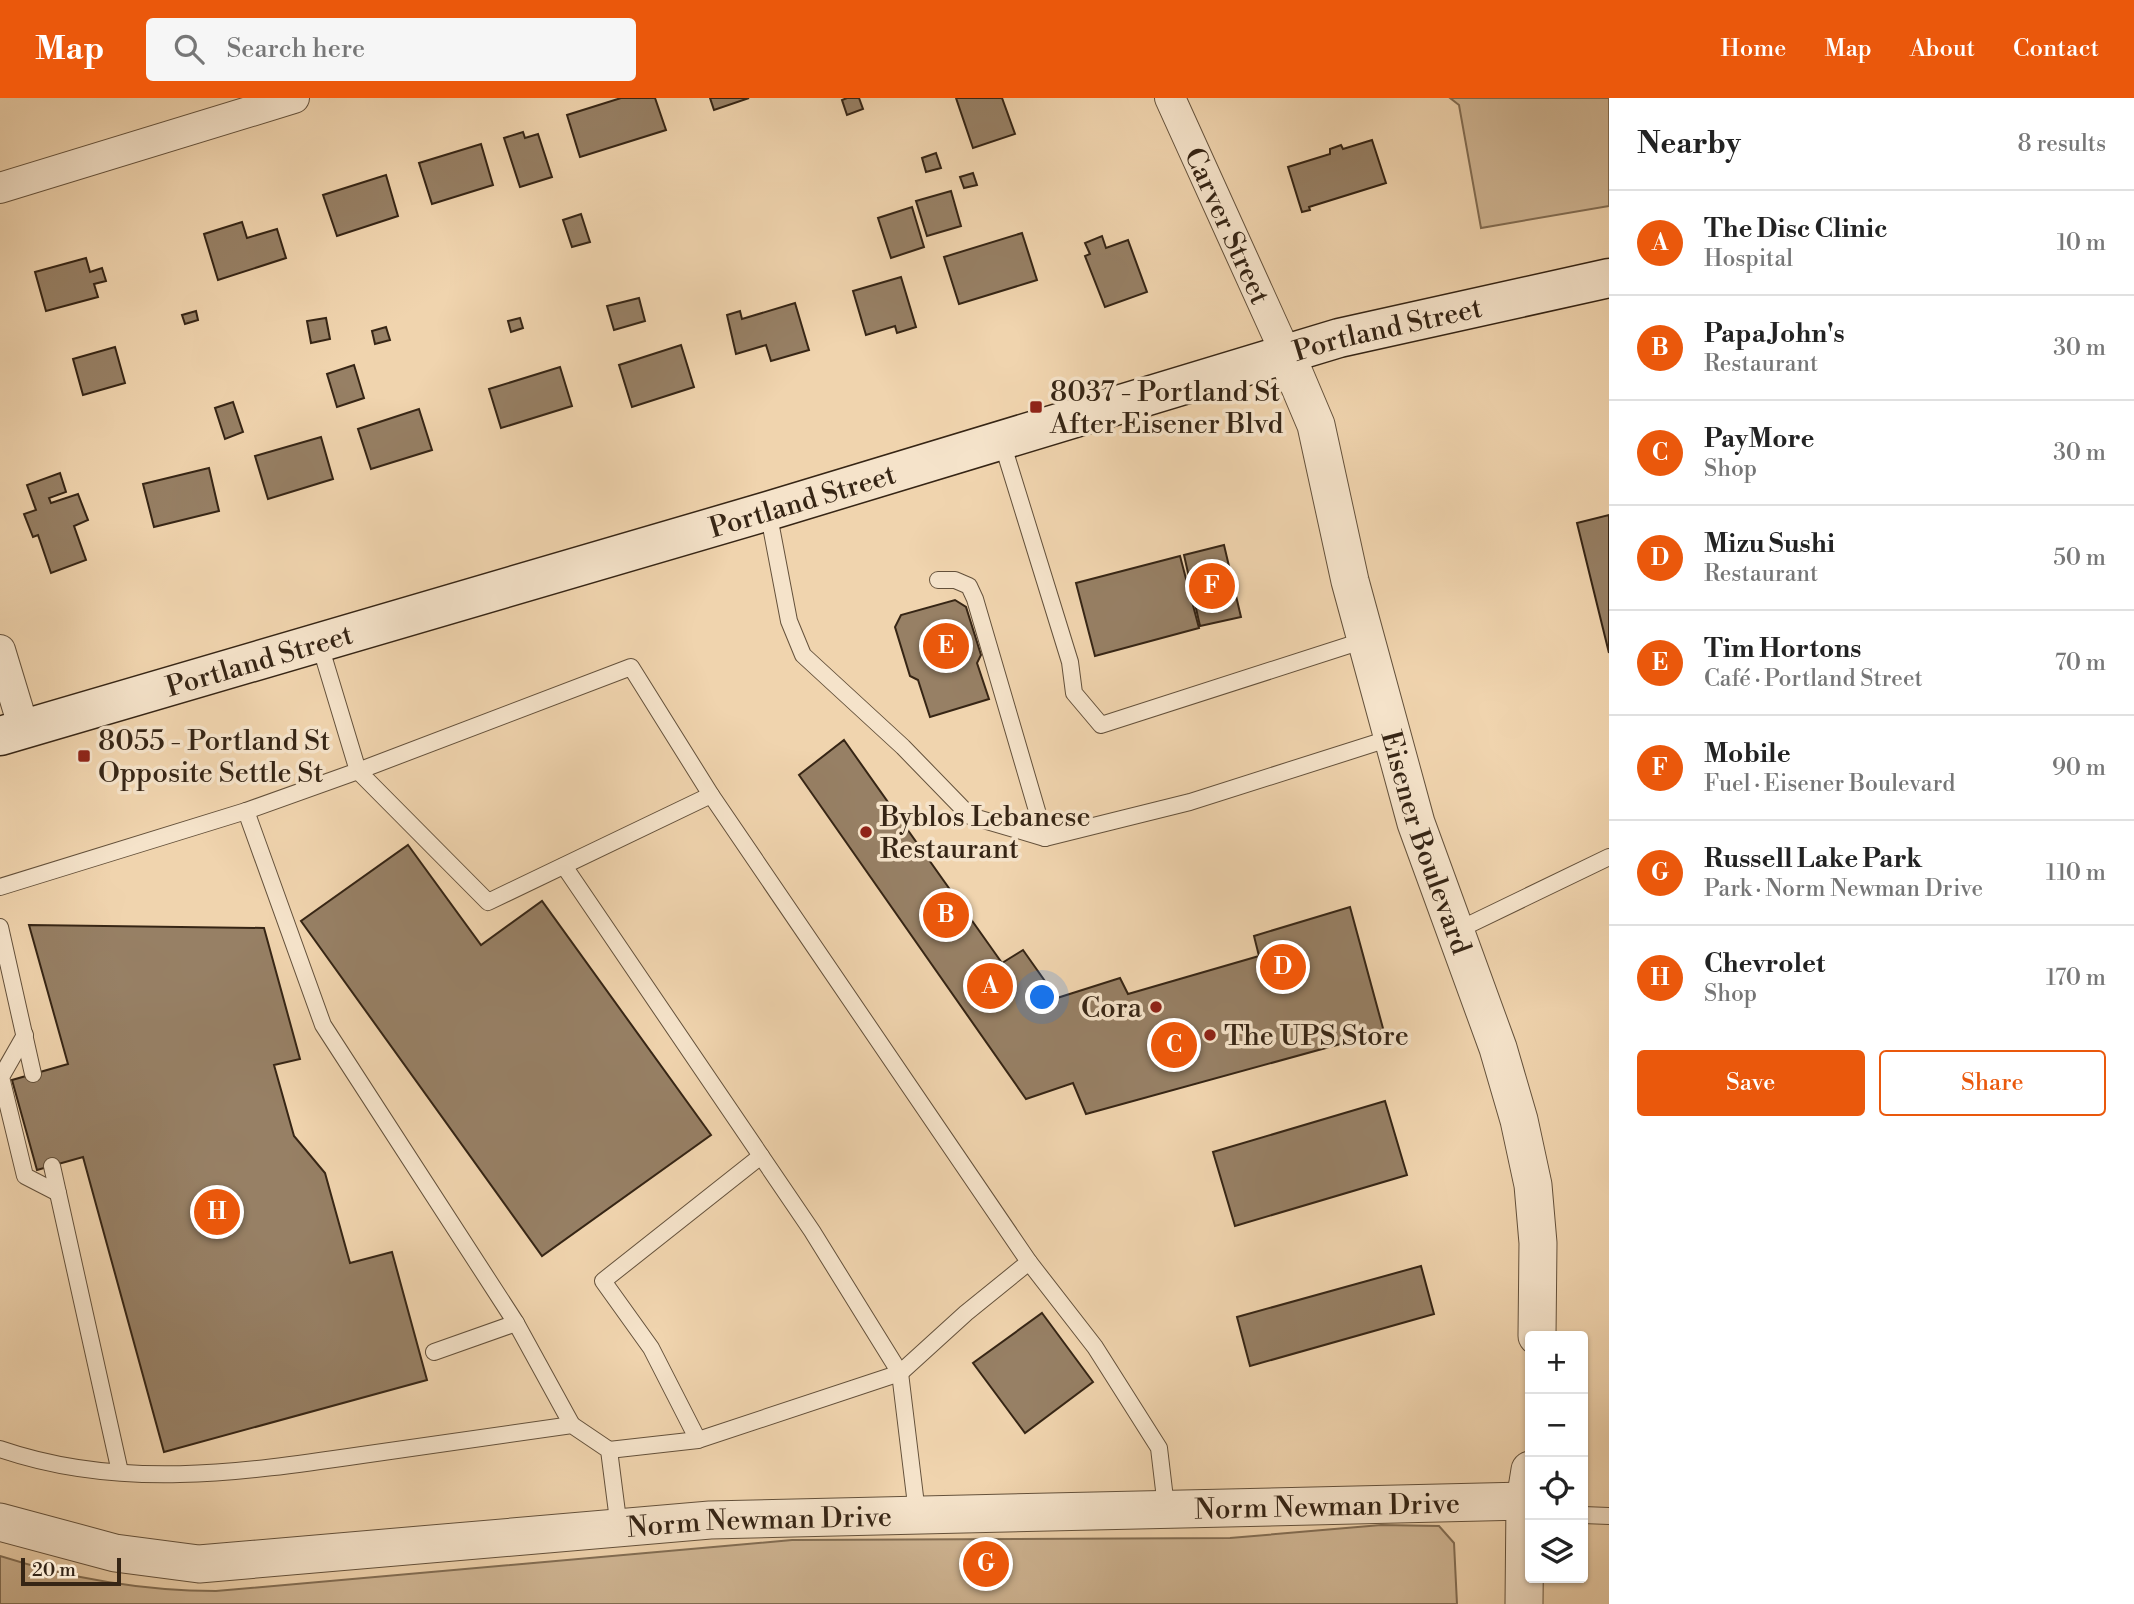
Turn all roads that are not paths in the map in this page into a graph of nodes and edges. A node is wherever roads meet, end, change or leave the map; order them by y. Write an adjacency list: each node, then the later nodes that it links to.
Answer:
1 (294, 98): 3 (street)
2 (1170, 98): 5 (street, Carver Street)
3 (0, 188)
4 (1609, 278): 5 (main road, Portland Street)
5 (1286, 354): 6 (main road, Portland Street); 9 (street, Eisener Boulevard)
6 (1000, 439): 7 (main road, Portland Street); 9 (lane)
7 (768, 510): 10 (main road, Portland Street); 17 (lane)
8 (938, 580): 17 (lane)
9 (1365, 640): 13 (street, Eisener Boulevard)
10 (319, 642): 12 (main road, Portland Street); 14 (lane)
11 (0, 650): 12 (street)
12 (12, 732)
13 (1391, 738): 17 (lane); 22 (street, Eisener Boulevard)
14 (358, 771): 15 (lane); 16 (lane); 19 (lane)
15 (711, 795): 19 (lane); 28 (lane)
16 (246, 811): 20 (lane); 29 (lane)
17 (1045, 838)
18 (1609, 857): 22 (lane)
19 (564, 866): 25 (lane)
20 (0, 887)
21 (0, 927): 23 (lane)
22 (1456, 931): 30 (street, Eisener Boulevard)
23 (25, 1035): 24 (lane); 27 (lane)
24 (33, 1074)
25 (761, 1156): 32 (lane); 34 (lane)
26 (52, 1166): 27 (lane)
27 (58, 1193): 37 (lane)
28 (1029, 1262): 32 (lane); 39 (lane)
29 (516, 1323): 31 (lane); 33 (lane)
30 (1537, 1331)
31 (434, 1352)
32 (900, 1373): 34 (lane); 40 (lane)
33 (572, 1425): 36 (lane); 37 (lane)
34 (698, 1440): 36 (lane)
35 (0, 1449): 37 (lane)
36 (609, 1450): 45 (lane)
37 (120, 1472)
38 (1525, 1491): 39 (street, Norm Newman Drive)
39 (1166, 1507): 40 (street, Norm Newman Drive)
40 (917, 1513): 45 (street, Norm Newman Drive)
41 (1588, 1515): 42 (lane)
42 (1609, 1516)
43 (1527, 1520): 46 (street)
44 (0, 1522): 45 (street, Norm Newman Drive)
45 (618, 1528)
46 (1524, 1604)

